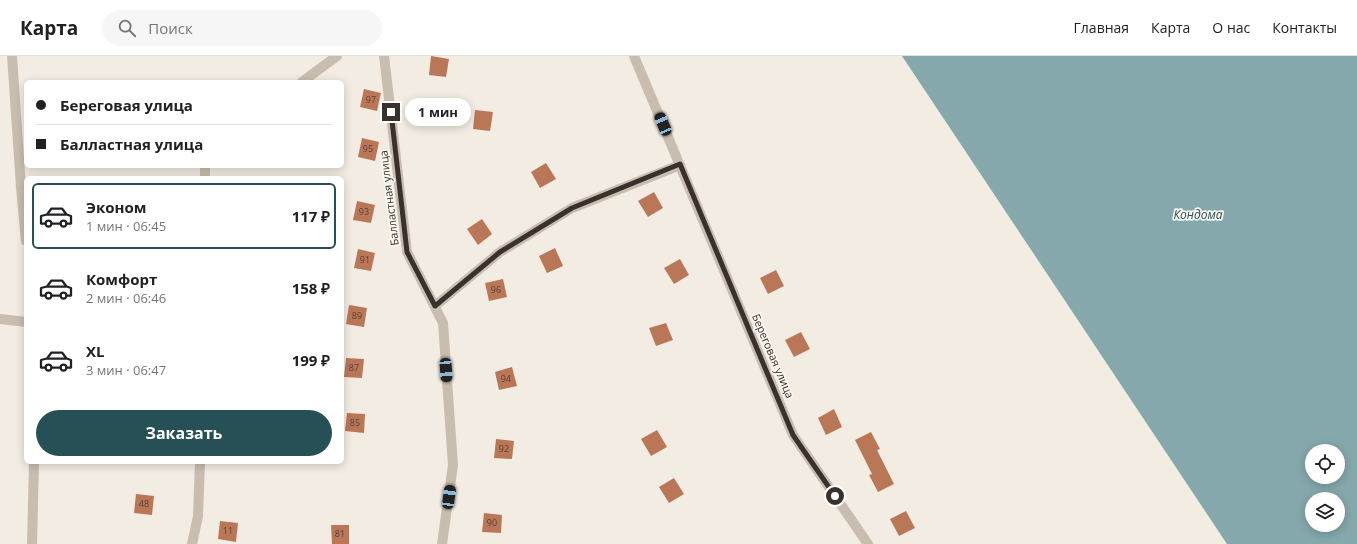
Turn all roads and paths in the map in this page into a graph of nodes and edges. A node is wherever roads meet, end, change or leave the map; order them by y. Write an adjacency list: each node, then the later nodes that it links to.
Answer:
1 (12, 56): 7 (street)
2 (337, 56): 5 (street)
3 (384, 56): 8 (street, Балластная улица)
4 (634, 56): 6 (street, Береговая улица)
5 (305, 80)
6 (680, 164): 8 (street); 16 (street, Береговая улица)
7 (24, 222)
8 (435, 306): 15 (street, Балластная улица)
9 (0, 319): 10 (street)
10 (24, 322)
11 (34, 464): 13 (street)
12 (200, 464): 14 (street)
13 (32, 544)
14 (192, 544)
15 (442, 544)
16 (868, 544)

